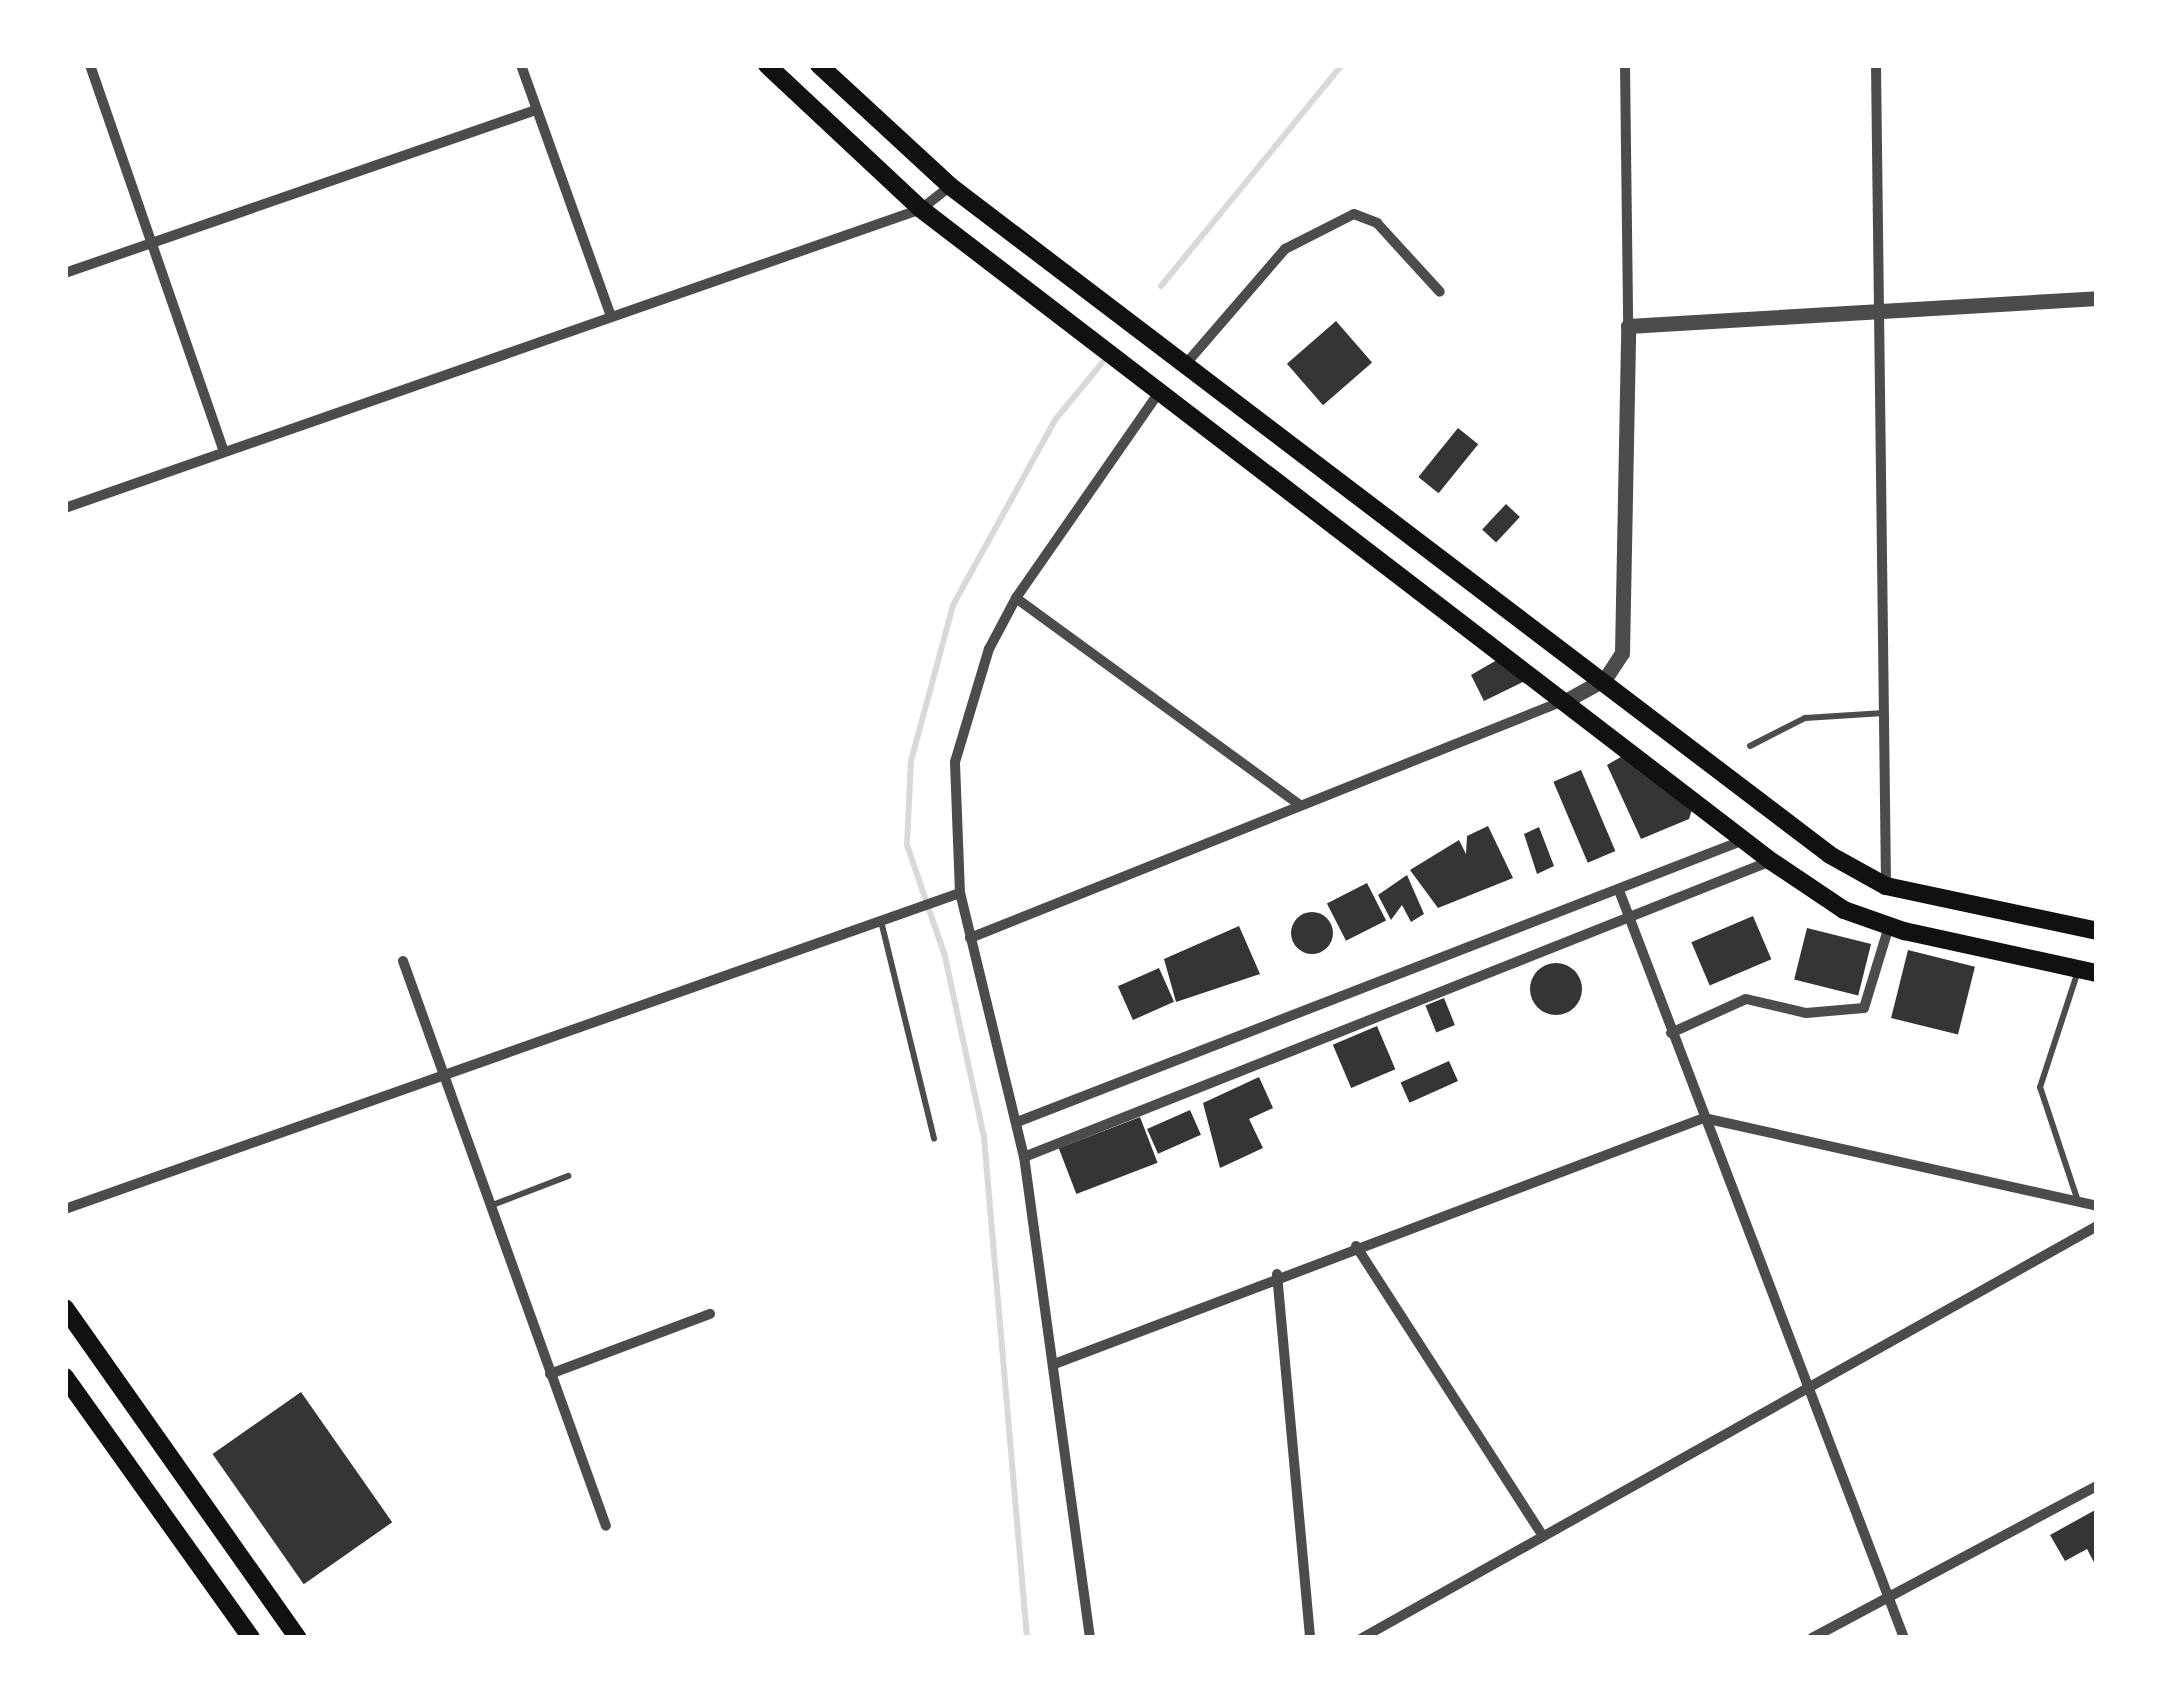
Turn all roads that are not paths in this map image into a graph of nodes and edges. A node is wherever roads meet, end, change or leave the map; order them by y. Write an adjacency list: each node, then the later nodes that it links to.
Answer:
1 (90, 65): 10 (street)
2 (520, 65): 7 (street)
3 (768, 65): 9 (main road)
4 (1625, 65): 16 (street)
5 (1876, 65): 14 (street)
6 (826, 67): 8 (main road)
7 (537, 110): 10 (street); 15 (street)
8 (950, 186): 9 (street); 17 (main road)
9 (922, 209): 15 (street); 19 (main road)
10 (148, 244): 11 (street); 21 (street)
11 (65, 274)
12 (1440, 292): 18 (street)
13 (2097, 298): 14 (street)
14 (1883, 310): 16 (street); 26 (street)
15 (611, 316): 21 (street)
16 (1628, 326): 24 (street)
17 (1166, 351): 18 (main road); 19 (main road)
18 (1184, 366): 24 (main road)
19 (1144, 376): 20 (main road)
20 (1160, 390): 23 (street); 25 (main road)
21 (223, 448): 22 (street)
22 (65, 508)
23 (1016, 598): 28 (street); 33 (street)
24 (1605, 679): 25 (street); 31 (main road)
25 (1565, 700): 28 (street); 29 (main road)
26 (1885, 712): 27 (lane); 31 (street)
27 (1750, 746)
28 (1299, 804): 38 (street)
29 (1744, 840): 30 (main road); 32 (street)
30 (1771, 861): 35 (street); 36 (main road)
31 (1886, 886): 37 (main road)
32 (1620, 892): 35 (street); 44 (street)
33 (960, 893): 34 (street); 38 (street)
34 (881, 920): 42 (street); 45 (lane)
35 (1628, 922): 41 (street); 46 (street)
36 (1888, 926): 40 (main road); 41 (street)
37 (2097, 931)
38 (970, 938): 44 (street)
39 (403, 961): 42 (street)
40 (2088, 971): 48 (lane)
41 (1671, 1034): 43 (street)
42 (442, 1080): 49 (street); 51 (street)
43 (1704, 1118): 48 (street); 53 (street); 60 (street)
44 (1016, 1122): 46 (street)
45 (934, 1138)
46 (1024, 1157): 57 (street)
47 (568, 1176): 49 (lane)
48 (2078, 1202): 50 (street)
49 (489, 1206): 58 (street)
50 (2097, 1206)
51 (65, 1209)
52 (2097, 1226): 60 (street)
53 (1356, 1246): 54 (street); 63 (street)
54 (1277, 1274): 57 (street); 68 (street)
55 (65, 1308): 66 (main road)
56 (710, 1314): 58 (street)
57 (1058, 1363): 67 (street)
58 (550, 1374): 62 (street)
59 (65, 1378): 65 (main road)
60 (1813, 1386): 63 (street); 64 (street)
61 (2097, 1486): 64 (street)
62 (606, 1526)
63 (1540, 1534): 69 (street)
64 (1888, 1596): 70 (street); 71 (street)
65 (251, 1638)
66 (298, 1638)
67 (1090, 1638)
68 (1310, 1638)
69 (1362, 1638)
70 (1812, 1638)
71 (1904, 1638)

